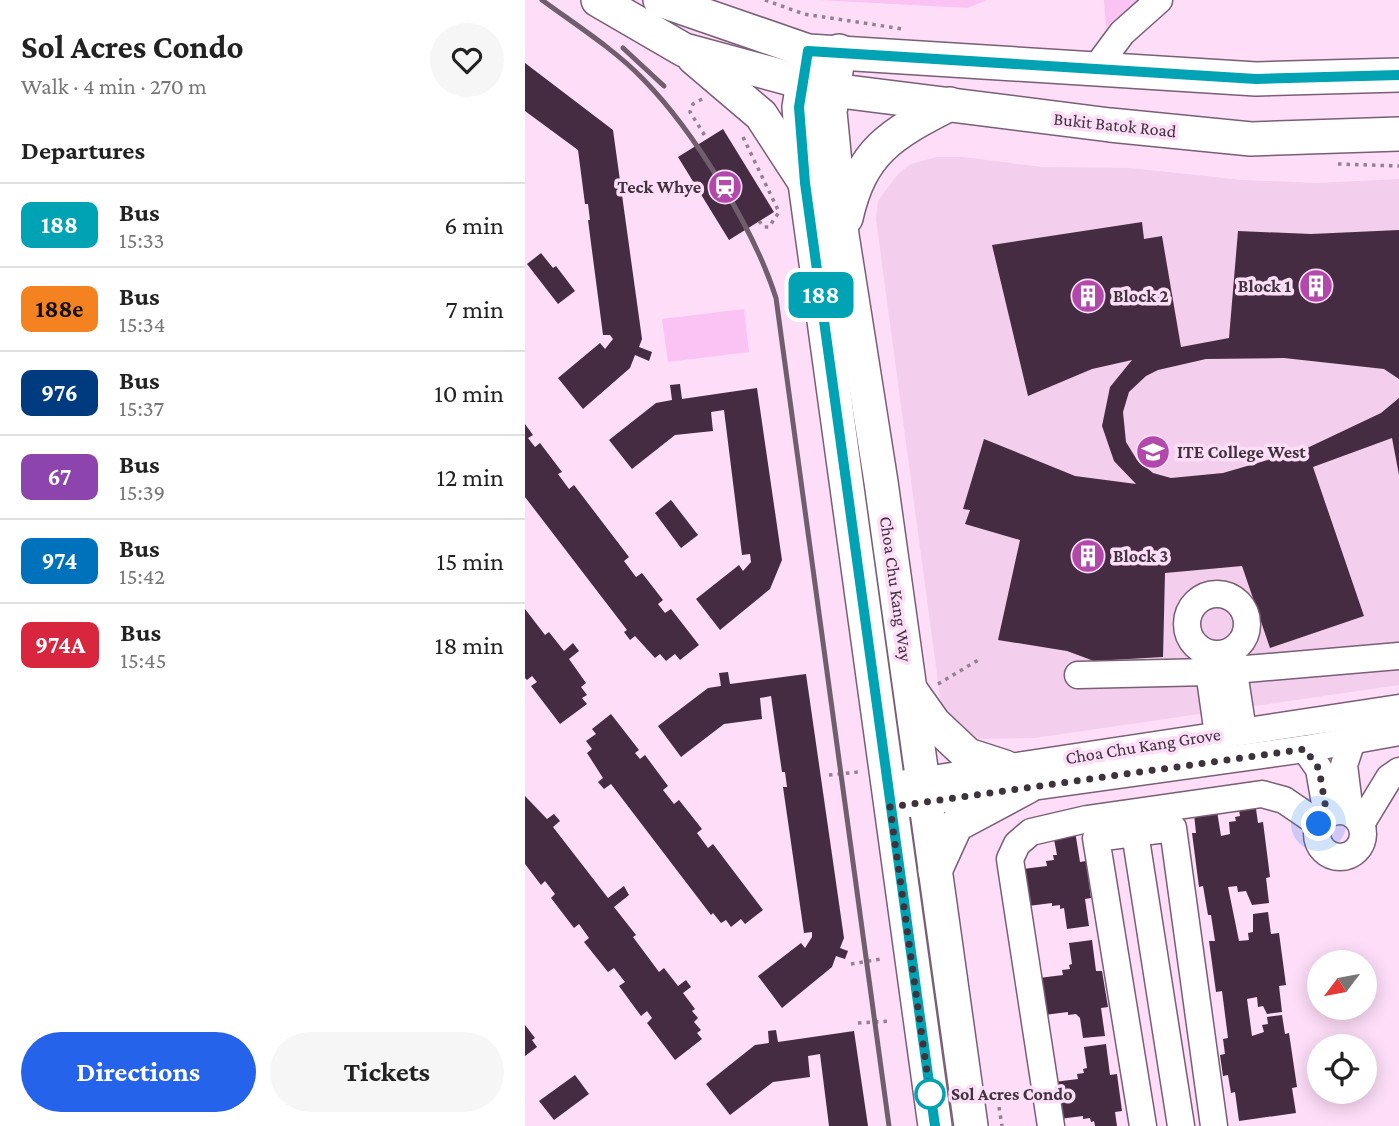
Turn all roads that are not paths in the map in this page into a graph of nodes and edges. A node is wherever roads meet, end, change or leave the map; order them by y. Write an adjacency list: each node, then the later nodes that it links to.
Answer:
1 (598, 0): 4 (main road)
2 (660, 0): 5 (main road)
3 (1159, 0): 6 (street)
4 (684, 50): 5 (main road); 10 (main road)
5 (821, 68): 6 (main road); 8 (main road, Bukit Batok Road); 10 (main road, Choa Chu Kang Way); 11 (main road, Choa Chu Kang Way)
6 (1096, 68): 7 (main road)
7 (1399, 75)
8 (950, 104): 9 (main road, Bukit Batok Road); 11 (main road)
9 (1399, 134)
10 (805, 183): 23 (main road, Choa Chu Kang Way)
11 (842, 234): 15 (main road, Choa Chu Kang Way)
12 (1399, 656): 13 (street)
13 (1220, 662): 14 (street); 18 (street)
14 (1077, 674)
15 (923, 685): 22 (main road); 24 (main road, Choa Chu Kang Way)
16 (1399, 708): 18 (street, Choa Chu Kang Grove)
17 (1399, 732): 19 (street, Choa Chu Kang Grove)
18 (1231, 733): 22 (street, Choa Chu Kang Grove)
19 (1352, 741): 20 (street, Choa Chu Kang Grove); 25 (street)
20 (1305, 749): 22 (street, Choa Chu Kang Grove); 25 (street)
21 (1399, 771): 25 (street)
22 (1016, 777): 24 (street, Choa Chu Kang Grove); 27 (main road)
23 (878, 788): 24 (street, Choa Chu Kang Grove); 28 (main road, Choa Chu Kang Way)
24 (925, 790): 27 (main road, Choa Chu Kang Way)
25 (1339, 819): 30 (street)
26 (1135, 833): 31 (street); 32 (street); 33 (street)
27 (935, 871): 29 (main road, Choa Chu Kang Way)
28 (935, 1126)
29 (971, 1126)
30 (1051, 1126)
31 (1143, 1126)
32 (1181, 1126)
33 (1213, 1126)

